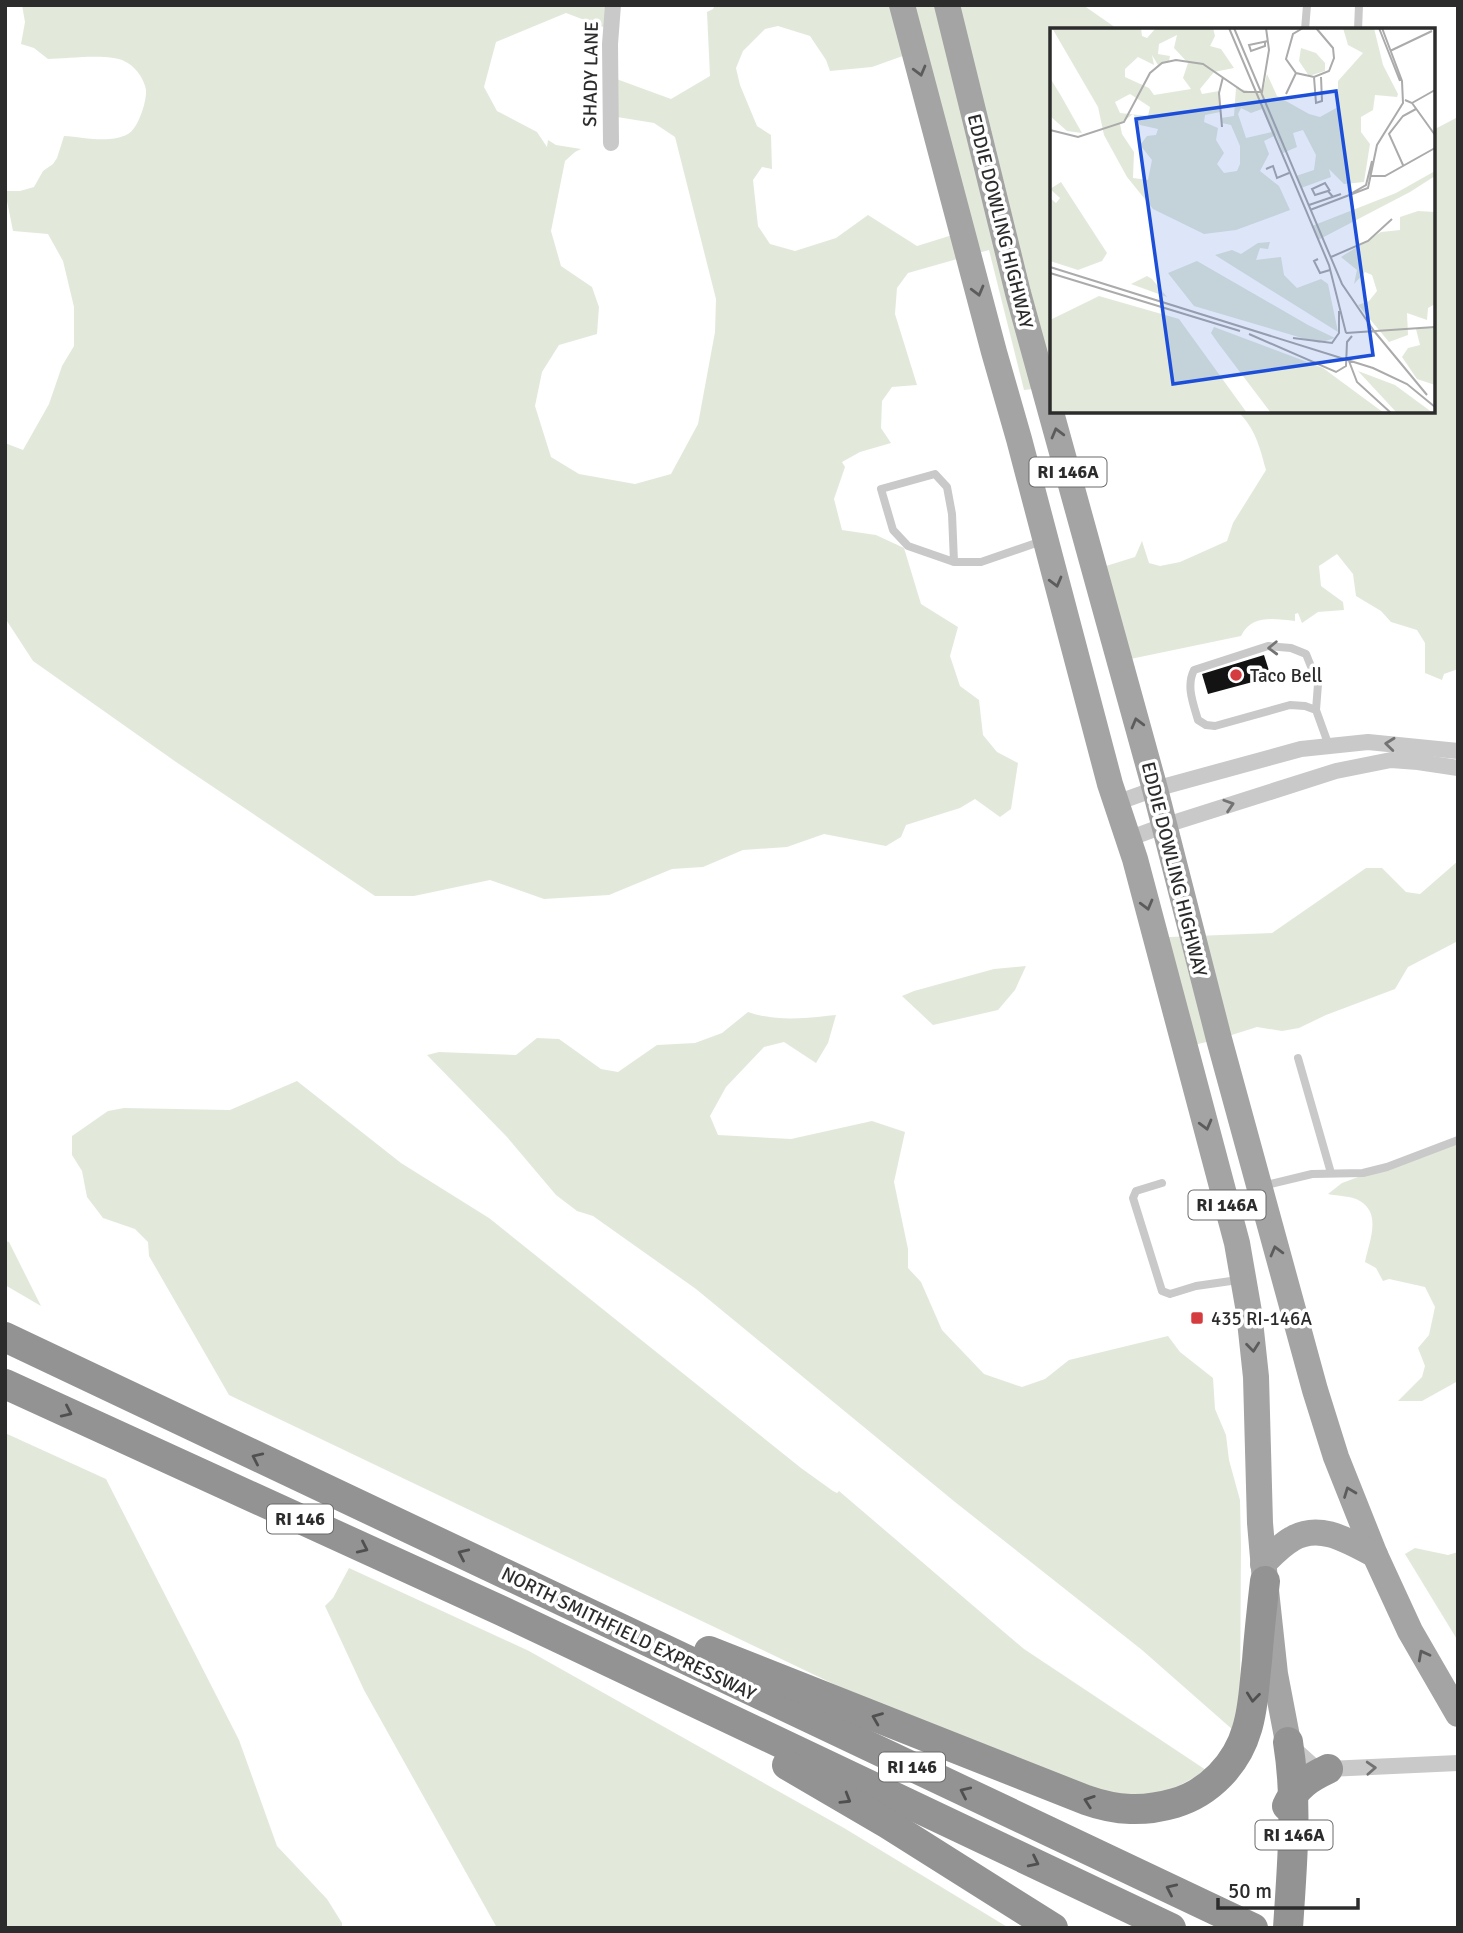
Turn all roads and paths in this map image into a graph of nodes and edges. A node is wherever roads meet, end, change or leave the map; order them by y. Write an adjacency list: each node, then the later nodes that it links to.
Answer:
1 (613, 5): 8 (street, SHADY LANE)
2 (902, 5): 11 (main road, EDDIE DOWLING HIGHWAY / RI 146A, one-way to 11)
3 (947, 5): 9 (main road, EDDIE DOWLING HIGHWAY / RI 146A, one-way to 3)
4 (1307, 5): 6 (lane)
5 (1359, 5): 7 (lane)
6 (1305, 28)
7 (1358, 28)
8 (611, 143)
9 (1050, 409)
10 (1051, 413): 18 (main road, EDDIE DOWLING HIGHWAY / RI 146A, one-way to 10)
11 (1045, 539): 12 (lane); 19 (main road, EDDIE DOWLING HIGHWAY / RI 146A, one-way to 19)
12 (954, 562): 12 (lane)
13 (1316, 710): 13 (lane, one-way to 13); 14 (lane)
14 (1329, 746): 15 (street, one-way to 14); 17 (street); 18 (street)
15 (1458, 751)
16 (1458, 768): 17 (street)
17 (1336, 771): 20 (street, one-way to 17)
18 (1155, 789): 19 (street); 20 (main road, EDDIE DOWLING HIGHWAY / RI 146A)
19 (1116, 803): 21 (main road, EDDIE DOWLING HIGHWAY / RI 146A)
20 (1163, 826): 21 (street); 26 (main road, EDDIE DOWLING HIGHWAY / RI 146A)
21 (1128, 839): 27 (main road, EDDIE DOWLING HIGHWAY / RI 146A, one-way to 27)
22 (1298, 1058): 24 (lane)
23 (1458, 1140): 24 (lane)
24 (1331, 1173): 26 (lane)
25 (1162, 1183): 27 (lane)
26 (1259, 1187): 30 (main road, EDDIE DOWLING HIGHWAY / RI 146A, one-way to 26)
27 (1244, 1280): 31 (main road, EDDIE DOWLING HIGHWAY / RI 146A, one-way to 31)
28 (5, 1337): 32 (highway, NORTH SMITHFIELD EXPRESSWAY / RI 146, one-way to 28)
29 (5, 1384): 33 (highway, NORTH SMITHFIELD EXPRESSWAY / RI 146, one-way to 33)
30 (1375, 1555): 31 (main road); 34 (main road, EDDIE DOWLING HIGHWAY / RI 146A, one-way to 30)
31 (1264, 1572): 32 (highway, one-way to 32); 35 (main road, RI 146A)
32 (592, 1615): 39 (highway, NORTH SMITHFIELD EXPRESSWAY / RI 146, one-way to 32)
33 (595, 1655): 40 (highway, one-way to 40); 41 (highway, NORTH SMITHFIELD EXPRESSWAY / RI 146, one-way to 41)
34 (1458, 1714)
35 (1287, 1742): 37 (street); 38 (highway, RI 146A)
36 (1458, 1763): 37 (street, one-way to 36)
37 (1328, 1769): 38 (highway)
38 (1294, 1793): 42 (highway); 43 (highway, RI 146A)
39 (1243, 1923)
40 (1053, 1928)
41 (1171, 1928)
42 (1274, 1928)
43 (1288, 1928)

